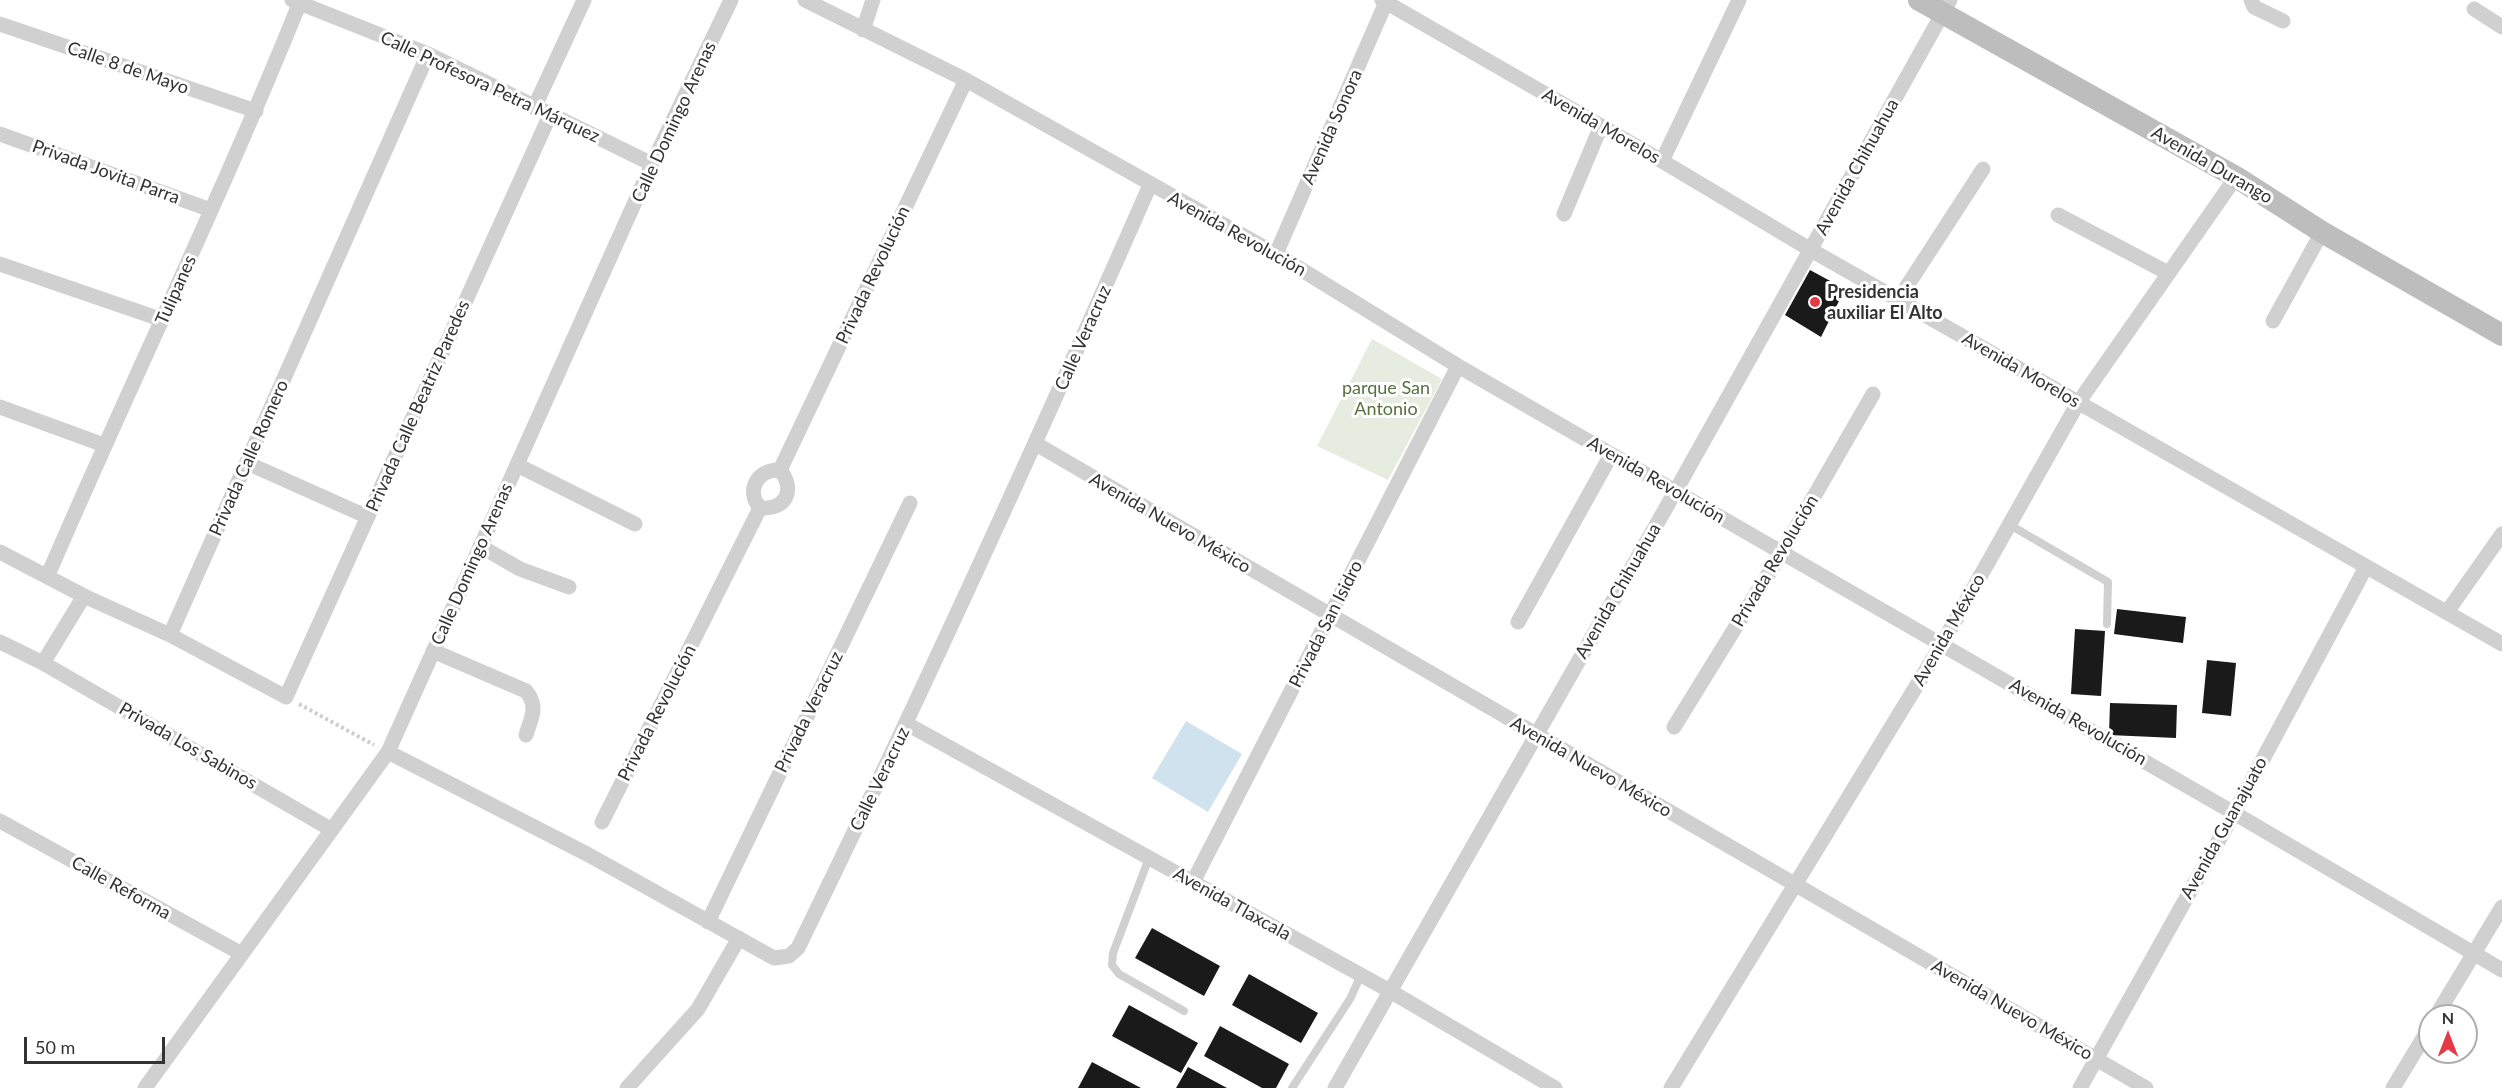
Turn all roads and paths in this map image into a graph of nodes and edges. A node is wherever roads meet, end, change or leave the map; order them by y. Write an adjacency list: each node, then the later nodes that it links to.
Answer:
1 (584, 0): 18 (street)
2 (731, 0): 24 (street, Calle Domingo Arenas)
3 (805, 0): 15 (street, Avenida Revolución)
4 (873, 0): 15 (street)
5 (1739, 0): 23 (street)
6 (1919, 0): 10 (street, Avenida Durango)
7 (2251, 0): 12 (street)
8 (296, 1): 16 (street, Calle Profesora Petra Márquez); 19 (street, Tulipanes)
9 (1385, 1): 21 (street, Avenida Morelos); 33 (street, Avenida Sonora)
10 (1946, 7): 26 (street, Avenida Durango); 32 (street, Avenida Chihuahua)
11 (2474, 9): 14 (street)
12 (2283, 21)
13 (0, 24): 19 (street, Calle 8 de Mayo)
14 (2502, 27)
15 (864, 30): 17 (street, Avenida Revolución)
16 (428, 54): 18 (street, Calle Profesora Petra Márquez); 47 (street, Privada Calle Romero)
17 (966, 80): 27 (street, Avenida Revolución); 49 (street, Privada Revolución)
18 (534, 108): 20 (street, Calle Profesora Petra Márquez)
19 (256, 111): 28 (street, Tulipanes)
20 (549, 116): 24 (street, Calle Profesora Petra Márquez); 53 (street, Privada Calle Beatriz Paredes)
21 (1601, 126): 23 (street, Avenida Morelos); 29 (street)
22 (0, 134): 28 (street, Privada Jovita Parra)
23 (1662, 161): 32 (street, Avenida Morelos)
24 (652, 164): 48 (street, Calle Domingo Arenas)
25 (1983, 169): 36 (street)
26 (2236, 177): 31 (street, Avenida Durango); 35 (street, Avenida México)
27 (1150, 185): 33 (street, Avenida Revolución); 44 (street, Calle Veracruz)
28 (211, 210): 37 (street, Tulipanes)
29 (1564, 213)
30 (2058, 215): 35 (street)
31 (2322, 232): 38 (street); 39 (street, Avenida Durango)
32 (1811, 250): 36 (street, Avenida Morelos); 50 (street, Avenida Chihuahua)
33 (1276, 254): 40 (street, Avenida Revolución)
34 (0, 264): 37 (street)
35 (2168, 273): 42 (street, Avenida México)
36 (1898, 300): 42 (street, Avenida Morelos)
37 (163, 320): 45 (street, Tulipanes)
38 (2273, 321)
39 (2502, 335)
40 (1458, 366): 46 (street, Avenida Revolución); 65 (street, Privada San Isidro)
41 (1873, 394): 59 (street, Privada Revolución)
42 (2078, 403): 55 (street, Avenida México); 60 (street, Avenida Morelos)
43 (0, 407): 45 (street)
44 (1036, 444): 65 (street, Avenida Nuevo México); 75 (street, Calle Veracruz)
45 (104, 445): 61 (street, Tulipanes)
46 (1611, 455): 50 (street, Avenida Revolución); 66 (street)
47 (247, 463): 53 (street); 68 (street, Privada Calle Romero)
48 (517, 465): 54 (street); 57 (street, Calle Domingo Arenas)
49 (780, 470): 52 (street); 52 (street)
50 (1675, 492): 59 (street, Avenida Revolución); 78 (street, Avenida Chihuahua)
51 (910, 503): 88 (street, Privada Veracruz)
52 (760, 508): 82 (street, Privada Revolución)
53 (368, 517): 74 (street, Privada Calle Beatriz Paredes)
54 (634, 524)
55 (2010, 525): 67 (lane); 70 (street, Avenida México)
56 (2502, 534): 64 (street)
57 (480, 546): 62 (street); 72 (street, Calle Domingo Arenas)
58 (0, 552): 61 (street)
59 (1782, 552): 70 (street, Avenida Revolución); 76 (street, Privada Revolución)
60 (2366, 567): 64 (street, Avenida Morelos); 80 (street, Avenida Guanajuato)
61 (48, 575): 63 (street)
62 (569, 587)
63 (84, 596): 68 (street); 73 (street)
64 (2447, 612): 71 (street, Avenida Morelos)
65 (1330, 616): 78 (street, Avenida Nuevo México); 85 (street, Privada San Isidro)
66 (1518, 622)
67 (2107, 624)
68 (170, 635): 74 (street)
69 (0, 642): 73 (street, Privada Los Sabinos)
70 (1942, 644): 80 (street, Avenida Revolución); 86 (street, Avenida México)
71 (2502, 644)
72 (433, 651): 77 (street); 79 (street, Calle Domingo Arenas)
73 (43, 663): 83 (street, Privada Los Sabinos)
74 (286, 697): 79 (path)
75 (908, 724): 84 (street, Avenida Tlaxcala); 89 (street, Calle Veracruz)
76 (1674, 727)
77 (526, 735)
78 (1536, 735): 86 (street, Avenida Nuevo México); 94 (street, Avenida Chihuahua)
79 (388, 752): 83 (street, Calle Domingo Arenas); 88 (street, Calle Veracruz)
80 (2234, 813): 90 (street, Avenida Revolución); 98 (street, Avenida Guanajuato)
81 (0, 821): 91 (street, Calle Reforma)
82 (602, 822)
83 (332, 830): 91 (street, Calle Domingo Arenas)
84 (1149, 858): 85 (street, Avenida Tlaxcala); 96 (lane)
85 (1194, 882): 93 (street, Avenida Tlaxcala)
86 (1796, 885): 98 (street, Avenida Nuevo México); 104 (street, Avenida México)
87 (2502, 907): 90 (street)
88 (708, 922): 89 (street, Calle Veracruz)
89 (739, 938): 100 (street)
90 (2474, 953): 92 (street, Avenida Revolución); 95 (street)
91 (242, 954): 99 (street, Calle Domingo Arenas)
92 (2502, 970)
93 (1360, 975): 94 (street, Avenida Tlaxcala); 101 (lane)
94 (1390, 991): 102 (street, Avenida Chihuahua); 103 (street, Avenida Tlaxcala)
95 (2443, 1004)
96 (1184, 1011)
97 (2418, 1047): 107 (street)
98 (2096, 1058): 105 (street, Avenida Guanajuato); 106 (street, Avenida Nuevo México)
99 (145, 1088)
100 (627, 1088)
101 (1292, 1088)
102 (1335, 1088)
103 (1555, 1088)
104 (1671, 1088)
105 (2080, 1088)
106 (2146, 1088)
107 (2393, 1088)

